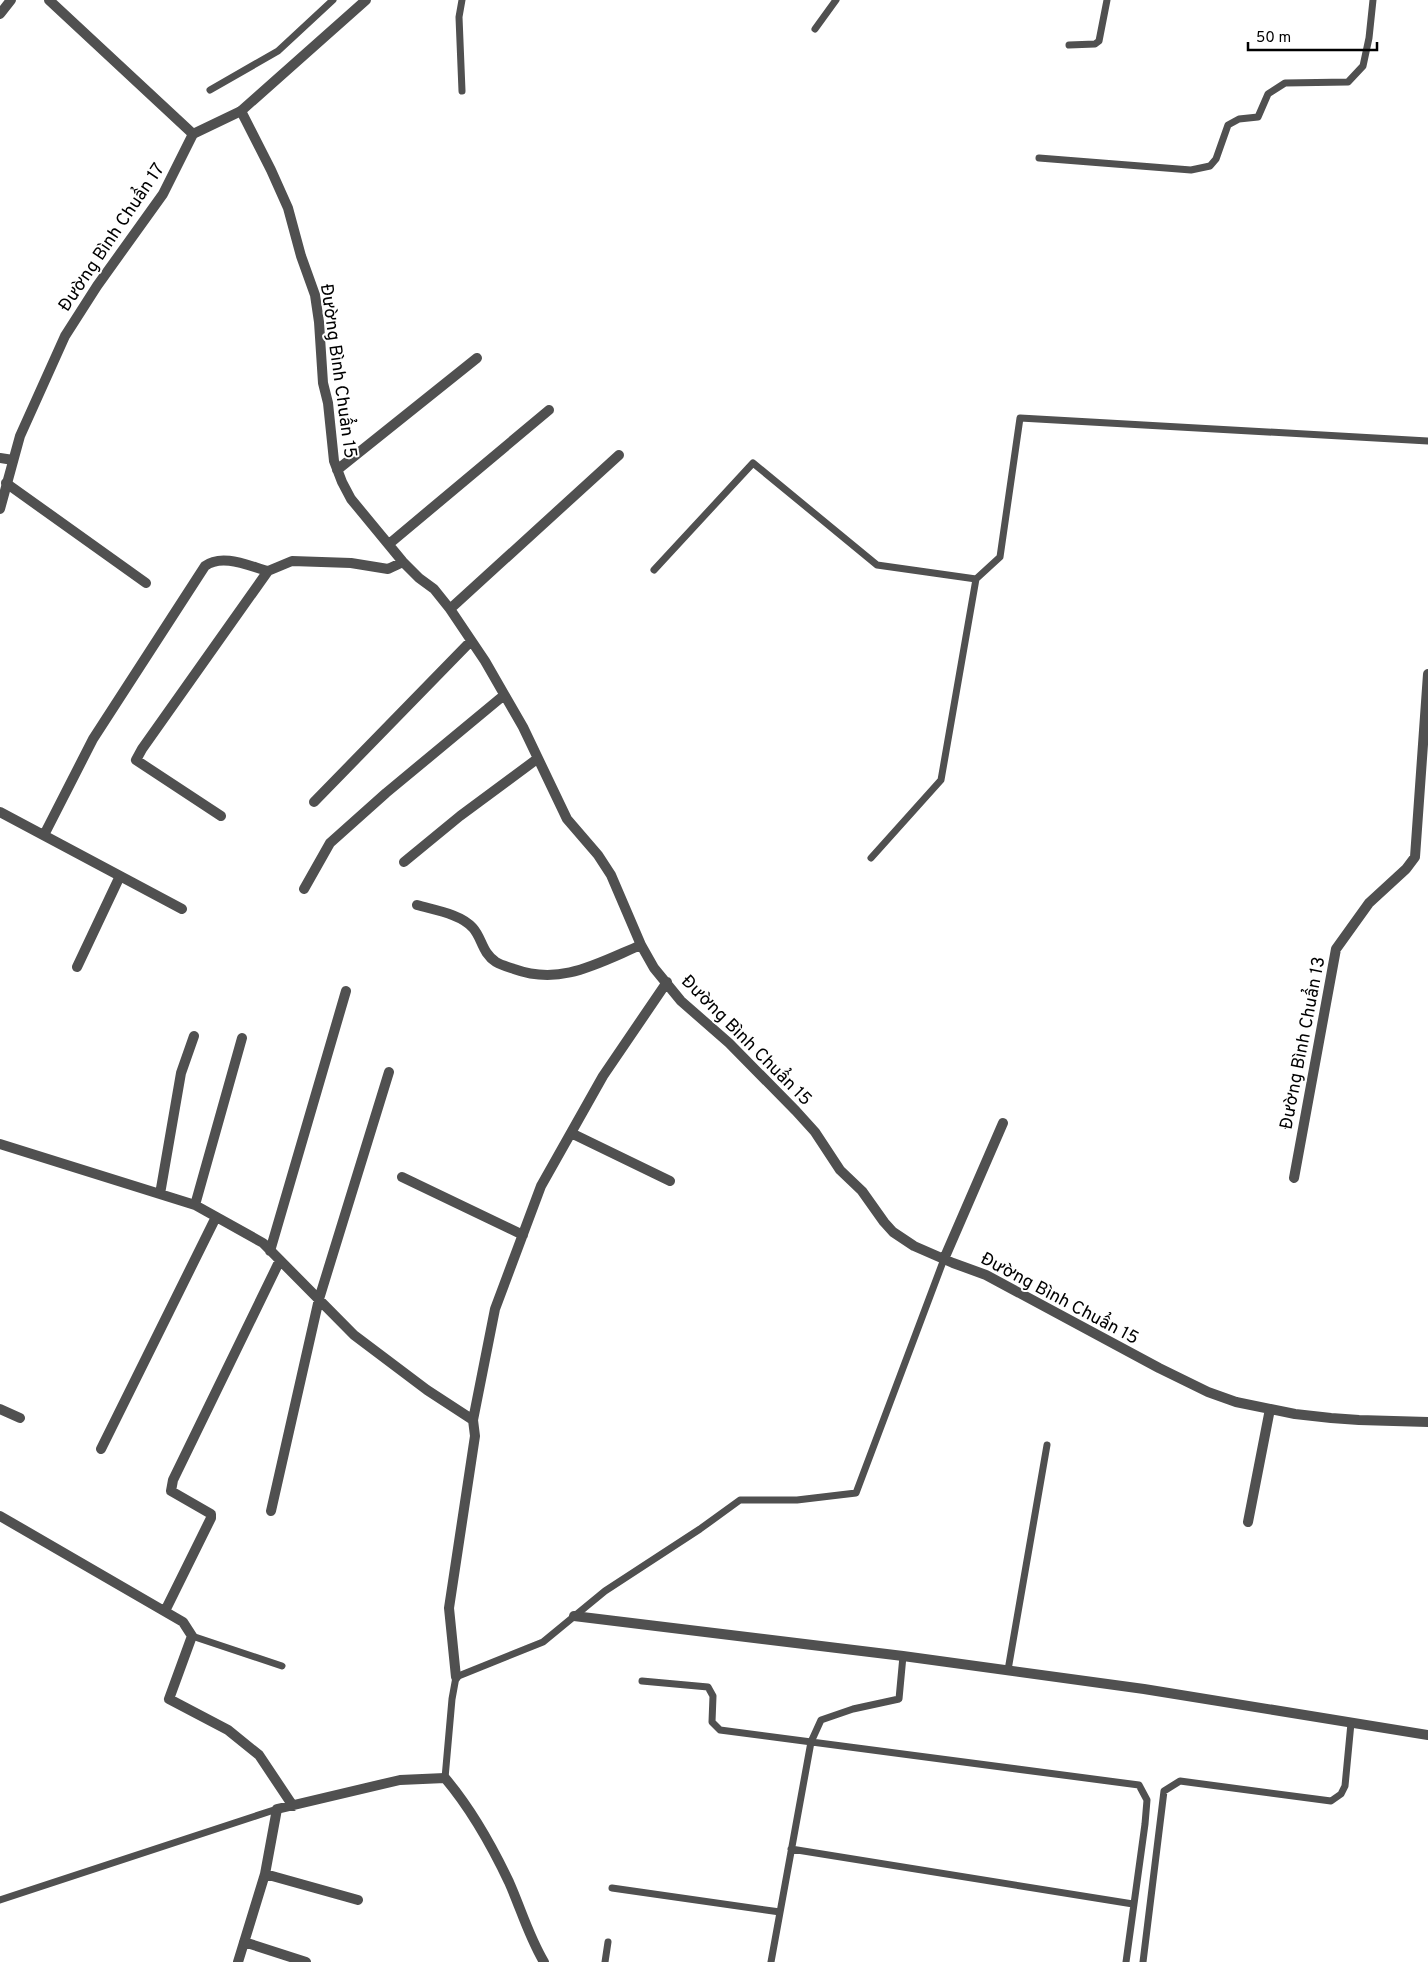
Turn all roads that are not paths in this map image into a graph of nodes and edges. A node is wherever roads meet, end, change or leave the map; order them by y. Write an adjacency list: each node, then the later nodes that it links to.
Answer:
1 (11, 0): 9 (street)
2 (49, 0): 15 (street)
3 (333, 0): 12 (lane)
4 (366, 0): 14 (street)
5 (462, 0): 13 (lane)
6 (836, 0): 10 (lane)
7 (1107, 0): 11 (lane)
8 (1373, 0): 16 (lane)
9 (0, 14)
10 (815, 28)
11 (1069, 45)
12 (210, 90)
13 (462, 91)
14 (241, 111): 15 (street); 23 (street, Đường Bình Chuẩn 15)
15 (194, 134): 22 (street, Đường Bình Chuẩn 17)
16 (1039, 158)
17 (477, 358): 23 (street)
18 (549, 410): 26 (street)
19 (1428, 441): 30 (lane)
20 (619, 455): 32 (street)
21 (0, 458): 22 (street)
22 (13, 460): 24 (street, Đường Bình Chuẩn 17)
23 (337, 470): 26 (street, Đường Bình Chuẩn 15)
24 (6, 483): 25 (street, Đường Bình Chuẩn 17); 31 (street)
25 (0, 509)
26 (389, 544): 27 (street, Đường Bình Chuẩn 15)
27 (403, 562): 29 (street); 32 (street, Đường Bình Chuẩn 15)
28 (654, 570): 30 (lane)
29 (268, 571): 39 (street); 40 (street)
30 (976, 578): 41 (lane)
31 (146, 583)
32 (450, 609): 33 (street, Đường Bình Chuẩn 15)
33 (471, 641): 35 (street, Đường Bình Chuẩn 15); 37 (street)
34 (1428, 674): 58 (street, Đường Bình Chuẩn 13)
35 (504, 696): 36 (street, Đường Bình Chuẩn 15); 44 (street)
36 (537, 759): 42 (street); 47 (street, Đường Bình Chuẩn 15)
37 (314, 802)
38 (0, 812): 40 (street)
39 (221, 816)
40 (44, 835): 43 (street)
41 (871, 858)
42 (404, 862)
43 (120, 876): 46 (street); 48 (street)
44 (304, 889)
45 (417, 906): 47 (street)
46 (182, 909)
47 (641, 945): 49 (street, Đường Bình Chuẩn 15)
48 (77, 967)
49 (667, 982): 55 (street); 65 (street, Đường Bình Chuẩn 15)
50 (346, 991): 64 (street)
51 (194, 1036): 60 (street)
52 (242, 1038): 61 (street)
53 (389, 1072): 67 (street)
54 (1003, 1122): 65 (street)
55 (571, 1133): 59 (street); 63 (street)
56 (0, 1144): 60 (street)
57 (402, 1177): 63 (street)
58 (1294, 1178)
59 (670, 1182)
60 (160, 1194): 61 (street)
61 (195, 1205): 62 (street)
62 (216, 1217): 64 (street); 74 (street)
63 (523, 1235): 71 (street)
64 (270, 1251): 66 (street)
65 (944, 1259): 69 (street, Đường Bình Chuẩn 15); 79 (lane)
66 (280, 1260): 67 (street); 78 (street)
67 (319, 1299): 71 (street); 75 (street)
68 (0, 1409): 70 (street)
69 (1270, 1409): 72 (street, Đường Bình Chuẩn 15); 77 (street)
70 (20, 1418)
71 (473, 1420): 84 (street)
72 (1428, 1422)
73 (1047, 1445): 83 (lane)
74 (101, 1449)
75 (271, 1511)
76 (0, 1516): 78 (street)
77 (1248, 1522)
78 (165, 1611): 80 (street)
79 (574, 1616): 81 (street); 84 (lane)
80 (192, 1636): 82 (lane); 90 (street)
81 (903, 1656): 83 (street); 88 (lane)
82 (282, 1666)
83 (1008, 1670): 86 (street)
84 (456, 1678): 89 (lane)
85 (642, 1681): 88 (lane)
86 (1351, 1723): 87 (street); 107 (lane)
87 (1428, 1735)
88 (811, 1742): 92 (lane); 97 (lane)
89 (445, 1778): 90 (street); 103 (street)
90 (293, 1806): 91 (street)
91 (277, 1809): 93 (street); 95 (lane)
92 (791, 1849): 97 (lane); 98 (lane)
93 (265, 1874): 96 (street); 99 (street)
94 (612, 1888): 98 (lane)
95 (0, 1900)
96 (358, 1900)
97 (1134, 1904): 106 (lane)
98 (780, 1912): 105 (lane)
99 (244, 1942): 101 (street); 102 (street)
100 (608, 1942): 104 (lane)
101 (238, 1962)
102 (306, 1962)
103 (544, 1962)
104 (605, 1962)
105 (771, 1962)
106 (1126, 1962)
107 (1144, 1962)

